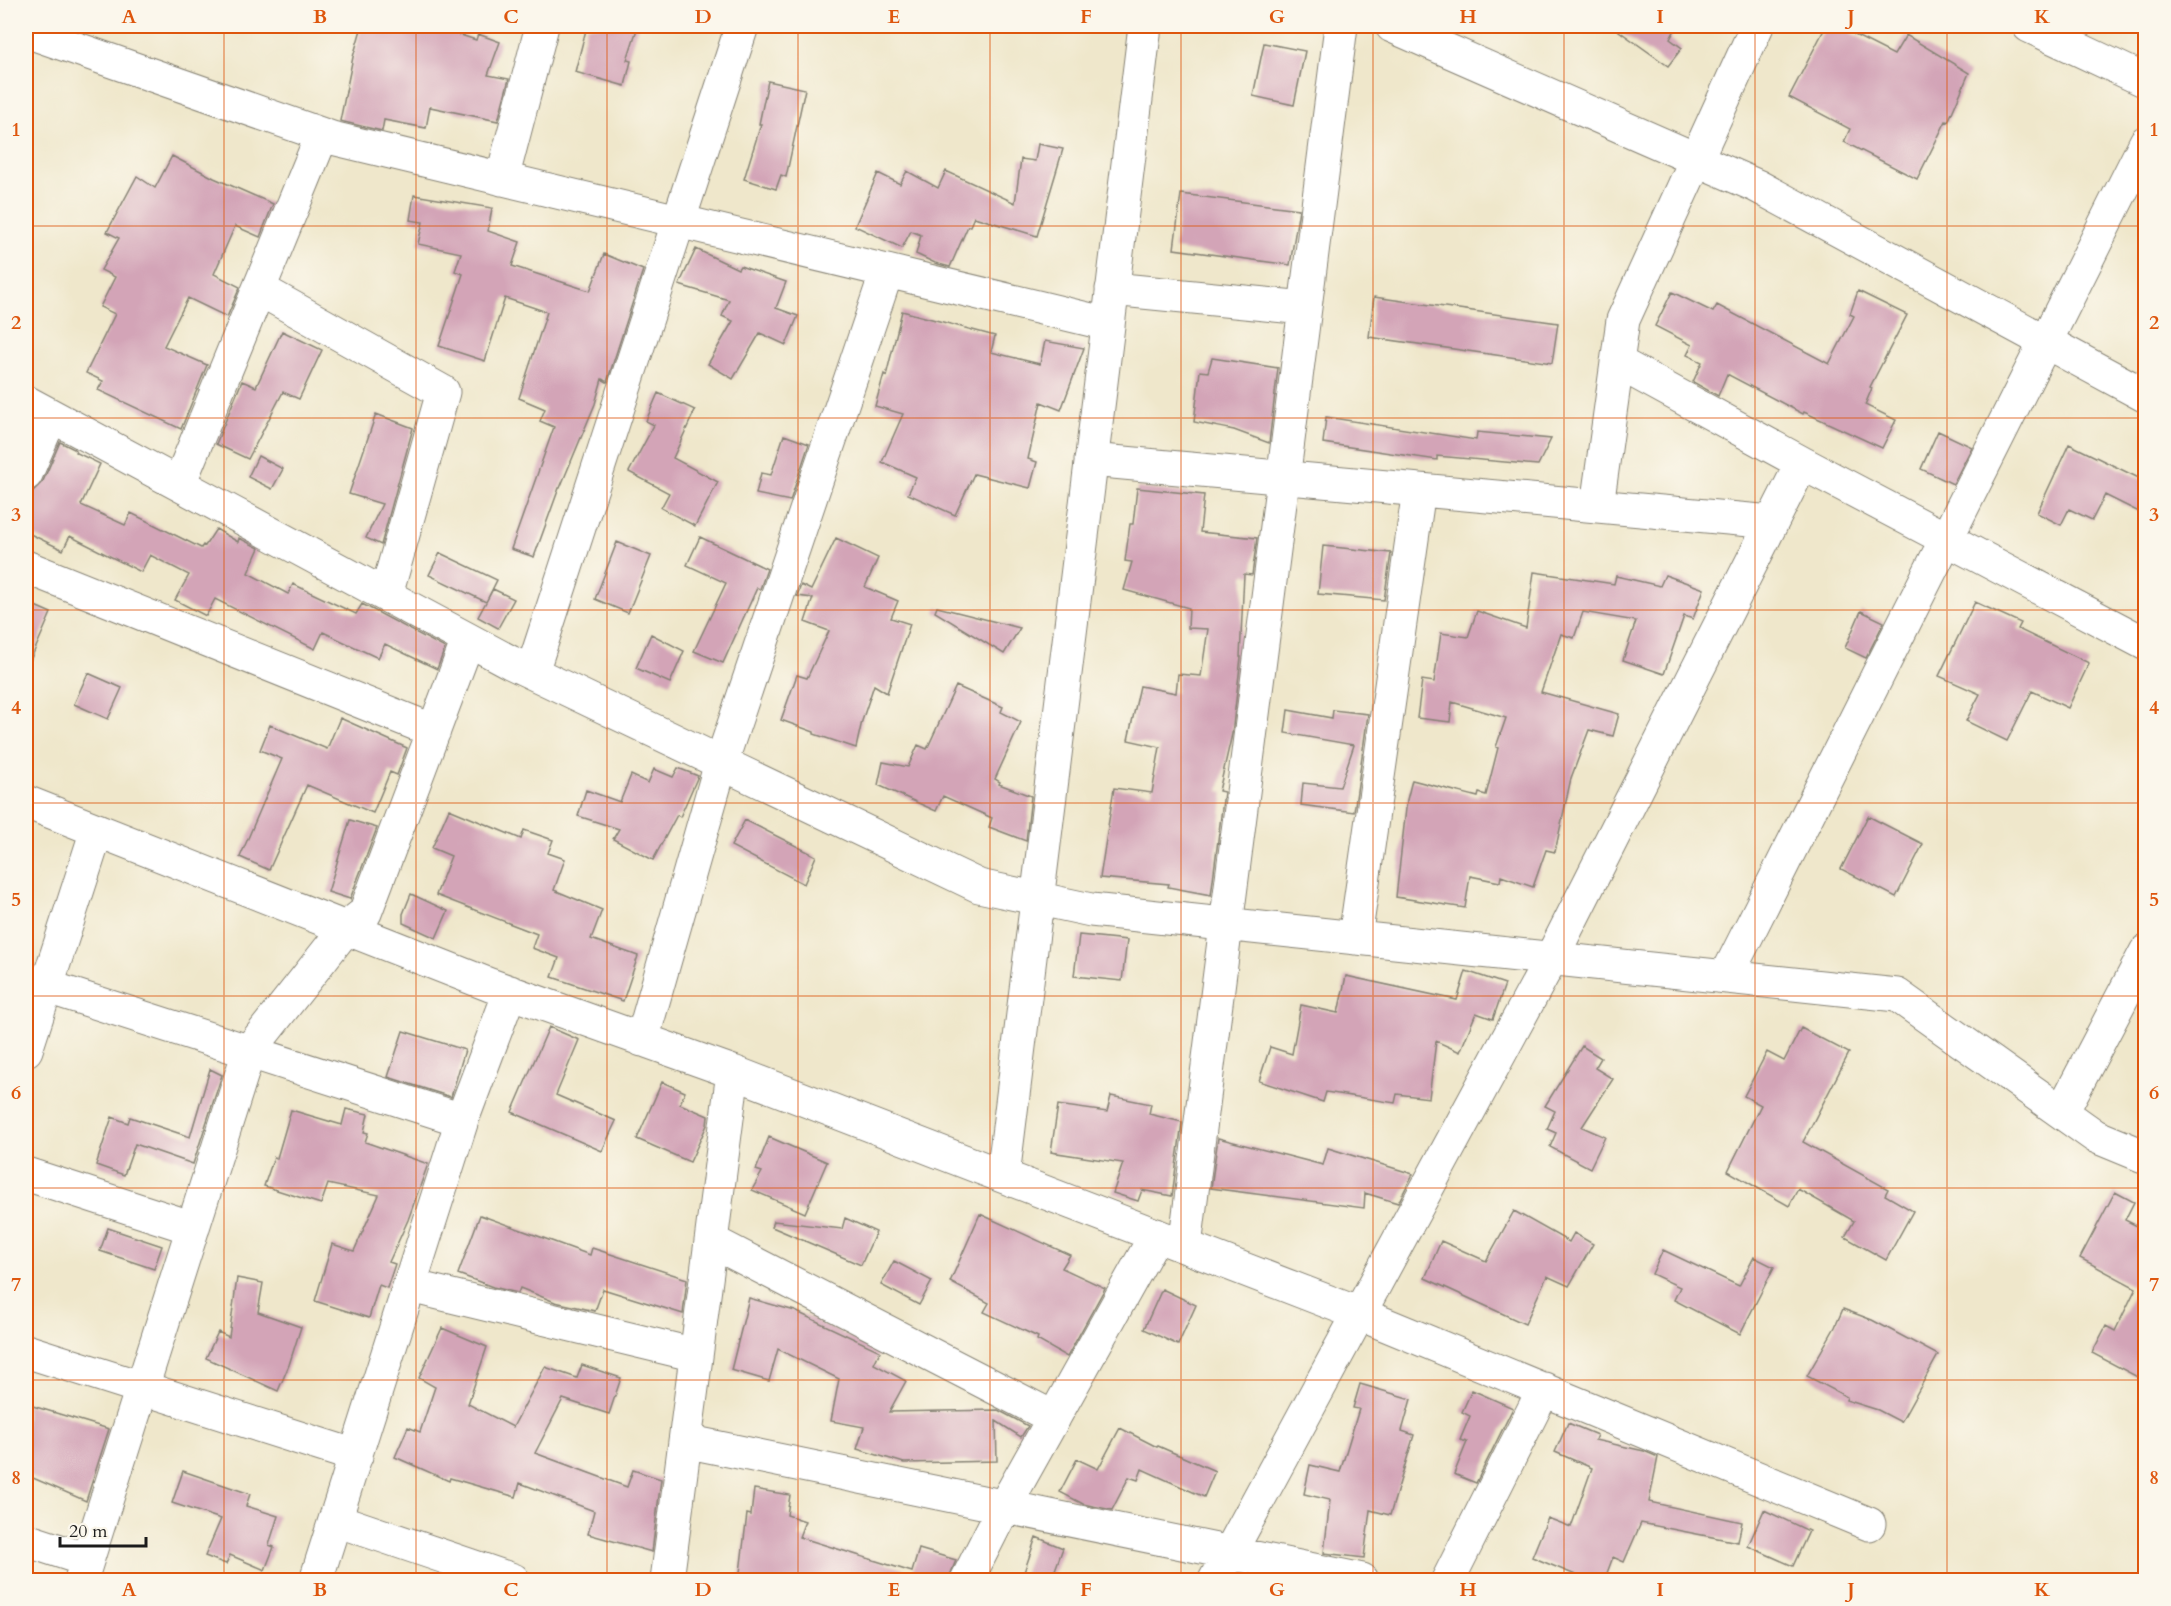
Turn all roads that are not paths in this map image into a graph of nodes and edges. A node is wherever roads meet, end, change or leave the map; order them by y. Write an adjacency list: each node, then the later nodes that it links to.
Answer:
1 (542, 26): 13 (street)
2 (742, 26): 14 (street)
3 (1145, 26): 17 (street)
4 (1341, 26): 18 (street)
5 (1392, 26): 12 (street)
6 (1757, 26): 12 (street)
7 (2029, 26): 9 (street)
8 (26, 31): 10 (street)
9 (2145, 81)
10 (322, 135): 13 (street); 16 (street)
11 (2145, 142): 20 (street)
12 (1696, 159): 20 (street); 21 (street)
13 (502, 179): 14 (street)
14 (679, 221): 15 (street); 37 (street)
15 (887, 271): 19 (street); 39 (street)
16 (259, 289): 28 (street); 34 (street)
17 (1112, 289): 18 (street); 19 (street)
18 (1305, 308): 27 (street)
19 (1108, 324): 24 (street)
20 (2044, 342): 22 (street); 32 (street)
21 (1617, 362): 25 (street); 30 (street)
22 (2145, 396)
23 (38, 409): 26 (street); 28 (street)
24 (1091, 460): 27 (street); 42 (street)
25 (1802, 463): 31 (street); 32 (street)
26 (26, 474)
27 (1284, 477): 29 (street); 43 (street)
28 (179, 484): 34 (street)
29 (1419, 490): 30 (street); 45 (street)
30 (1597, 506): 31 (street)
31 (1772, 522): 47 (street)
32 (1946, 539): 36 (street); 48 (street)
33 (26, 567): 38 (street)
34 (386, 595): 35 (street)
35 (468, 640): 37 (street); 38 (street)
36 (2145, 644)
37 (532, 672): 39 (street)
38 (434, 731): 44 (street)
39 (721, 763): 42 (street); 51 (street)
40 (26, 802): 41 (street)
41 (97, 830): 44 (street); 49 (street)
42 (1037, 898): 43 (street); 59 (street)
43 (1226, 924): 45 (street); 62 (street)
44 (346, 928): 50 (street); 53 (street)
45 (1355, 938): 47 (street)
46 (2145, 952): 55 (street)
47 (1551, 958): 48 (street); 64 (street)
48 (1726, 977): 55 (street)
49 (36, 983): 52 (street); 53 (street)
50 (510, 992): 51 (street); 56 (street)
51 (642, 1040): 54 (street)
52 (26, 1050)
53 (249, 1052): 56 (street); 60 (street)
54 (733, 1072): 59 (street); 61 (street)
55 (2062, 1112): 57 (street)
56 (462, 1120): 63 (street)
57 (2145, 1156)
58 (26, 1174): 60 (street)
59 (1003, 1176): 62 (street)
60 (193, 1228): 67 (street)
61 (711, 1241): 66 (street); 69 (street)
62 (1171, 1241): 64 (street); 69 (street)
63 (410, 1286): 66 (street); 71 (street)
64 (1360, 1314): 68 (street); 76 (street)
65 (26, 1351): 67 (street)
66 (696, 1355): 70 (street)
67 (142, 1388): 71 (street); 77 (street)
68 (1544, 1389): 74 (street); 83 (street)
69 (1054, 1418): 72 (street)
70 (685, 1441): 72 (street); 80 (street)
71 (356, 1456): 73 (street)
72 (1004, 1507): 76 (street); 81 (street)
73 (336, 1520): 78 (street); 79 (street)
74 (1869, 1524)
75 (26, 1540): 77 (street)
76 (1222, 1567): 82 (street)
77 (84, 1570)
78 (316, 1581)
79 (513, 1581)
80 (668, 1581)
81 (967, 1581)
82 (1362, 1581)
83 (1448, 1581)

